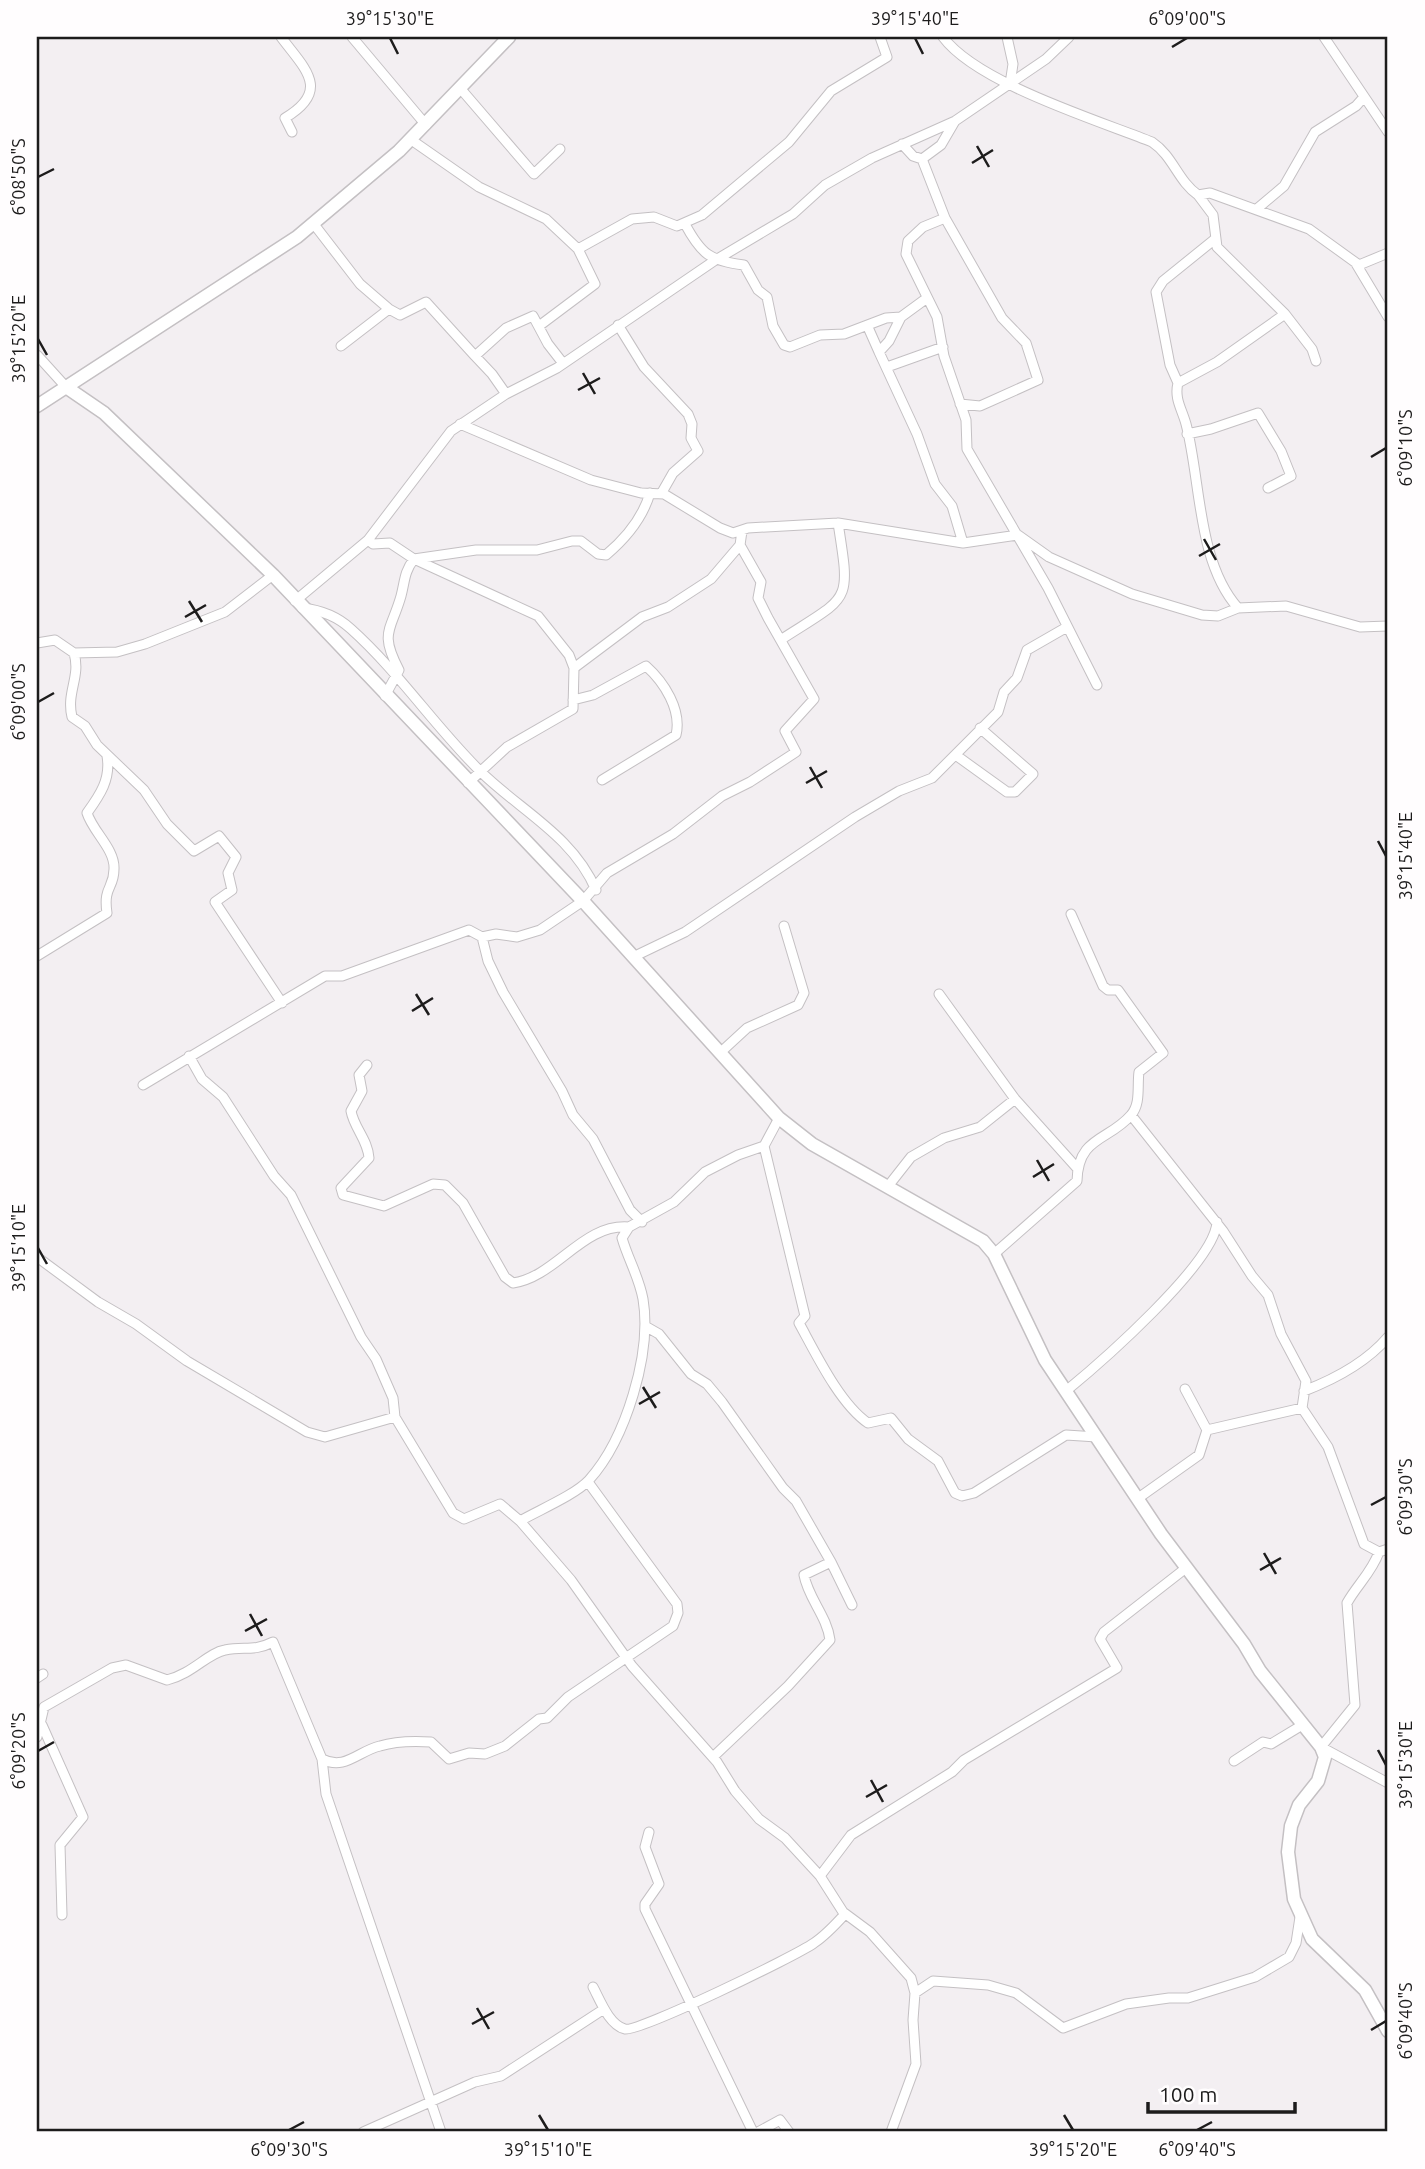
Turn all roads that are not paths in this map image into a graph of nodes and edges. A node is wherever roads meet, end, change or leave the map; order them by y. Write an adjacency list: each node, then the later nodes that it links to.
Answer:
1 (281, 37): 15 (street)
2 (352, 37): 13 (street)
3 (509, 37): 10 (street)
4 (880, 37): 24 (street)
5 (943, 37): 9 (street)
6 (1007, 37): 9 (street)
7 (1069, 37): 9 (street)
8 (1324, 37): 11 (street)
9 (1010, 84): 12 (street); 20 (street)
10 (460, 88): 13 (street); 18 (street)
11 (1364, 97): 14 (street); 21 (street)
12 (955, 121): 17 (street); 19 (street)
13 (426, 125): 16 (street)
14 (1388, 131)
15 (292, 132)
16 (410, 139): 23 (street); 26 (street)
17 (902, 144): 19 (street); 28 (street)
18 (560, 149)
19 (922, 159): 22 (street)
20 (1198, 195): 21 (street); 25 (street)
21 (1258, 208): 29 (street)
22 (945, 218): 30 (street); 49 (street)
23 (313, 223): 31 (street); 47 (street)
24 (685, 224): 26 (street); 28 (street)
25 (1215, 239): 32 (street); 46 (street)
26 (578, 249): 37 (street)
27 (1388, 253): 29 (street)
28 (714, 261): 35 (street); 36 (street)
29 (1355, 262): 34 (street)
30 (927, 299): 33 (street); 39 (street)
31 (388, 309): 38 (street); 42 (street)
32 (1285, 314): 43 (street); 46 (street)
33 (901, 317): 36 (street); 40 (street)
34 (1388, 317)
35 (618, 325): 44 (street); 55 (street)
36 (867, 325): 40 (street)
37 (539, 326): 42 (street); 44 (street)
38 (341, 346)
39 (943, 347): 45 (street); 49 (street)
40 (880, 352): 45 (street)
41 (37, 355): 47 (street)
42 (475, 356): 48 (street)
43 (1316, 361)
44 (562, 362): 48 (street)
45 (887, 367): 60 (street)
46 (1178, 383): 52 (street)
47 (66, 387): 50 (street); 63 (street)
48 (506, 394): 51 (street)
49 (960, 404): 58 (street)
50 (37, 406)
51 (460, 424): 54 (street); 59 (street)
52 (1187, 434): 53 (street); 65 (street)
53 (1268, 488)
54 (650, 493): 55 (street); 62 (street)
55 (660, 494): 57 (street)
56 (838, 523): 57 (street); 60 (street); 68 (street)
57 (742, 531): 61 (street)
58 (1018, 535): 60 (street); 65 (street); 67 (street)
59 (368, 540): 62 (street); 64 (street)
60 (963, 543)
61 (740, 545): 68 (street); 71 (street)
62 (414, 559): 71 (street); 72 (street)
63 (273, 575): 64 (street); 70 (street)
64 (298, 604): 72 (street); 74 (street)
65 (1238, 608): 66 (street)
66 (1388, 626)
67 (1067, 627): 73 (street); 76 (street)
68 (782, 639): 82 (street)
69 (37, 643): 70 (street)
70 (74, 653): 77 (street)
71 (574, 668): 75 (street)
72 (396, 678): 74 (street); 79 (street)
73 (1097, 685)
74 (385, 696): 81 (street)
75 (573, 700): 79 (street); 80 (street)
76 (980, 728): 78 (street); 78 (street)
77 (107, 755): 87 (street); 90 (street)
78 (957, 756): 88 (street)
79 (480, 771): 81 (street); 82 (street)
80 (602, 780)
81 (468, 783): 83 (street)
82 (596, 890): 83 (street)
83 (583, 901): 86 (street); 88 (street)
84 (1071, 914): 96 (street)
85 (784, 926): 91 (street)
86 (482, 937): 90 (street); 101 (street)
87 (37, 956)
88 (633, 957): 91 (street)
89 (939, 994): 95 (street)
90 (282, 1003): 92 (street)
91 (722, 1051): 97 (street)
92 (190, 1056): 94 (street); 112 (street)
93 (367, 1065): 103 (street)
94 (143, 1085)
95 (1015, 1099): 99 (street); 100 (street)
96 (1131, 1115): 99 (street); 102 (street)
97 (779, 1118): 98 (street); 100 (street)
98 (764, 1146): 101 (street); 114 (street)
99 (1077, 1168): 104 (street)
100 (889, 1185): 104 (street)
101 (642, 1222): 103 (street)
102 (1217, 1222): 109 (street); 110 (street)
103 (629, 1227): 106 (street)
104 (994, 1254): 109 (street)
105 (37, 1257): 112 (street)
106 (645, 1326): 115 (street); 119 (street)
107 (1388, 1337): 110 (street)
108 (1185, 1389): 113 (street)
109 (1066, 1391): 114 (street)
110 (1304, 1391): 111 (street)
111 (1302, 1408): 113 (street); 118 (street)
112 (395, 1417): 117 (street)
113 (1207, 1430): 116 (street)
114 (1097, 1437): 116 (street)
115 (587, 1482): 117 (street); 122 (street)
116 (1137, 1499): 120 (street)
117 (520, 1521): 122 (street)
118 (1383, 1551): 127 (street)
119 (831, 1563): 121 (street); 128 (street)
120 (1186, 1568): 125 (street); 133 (street)
121 (852, 1605)
122 (625, 1657): 128 (street); 129 (street)
123 (40, 1706): 124 (street); 129 (street)
124 (41, 1723): 126 (street); 135 (street)
125 (1304, 1724): 127 (street); 130 (street)
126 (37, 1737)
127 (1321, 1747): 131 (street); 136 (street)
128 (713, 1757): 133 (street)
129 (322, 1759): 142 (street)
130 (1234, 1761)
131 (1388, 1783)
132 (649, 1832): 139 (street)
133 (820, 1876): 134 (street)
134 (845, 1914): 138 (street); 139 (street)
135 (62, 1915)
136 (1300, 1916): 138 (street); 141 (street)
137 (593, 1987): 140 (street)
138 (915, 1993): 147 (street)
139 (692, 2004): 140 (street); 145 (street)
140 (604, 2009): 142 (street)
141 (1388, 2031)
142 (432, 2104): 143 (street); 144 (street)
143 (363, 2132)
144 (441, 2132)
145 (755, 2132): 146 (street)
146 (789, 2132)
147 (891, 2132)

